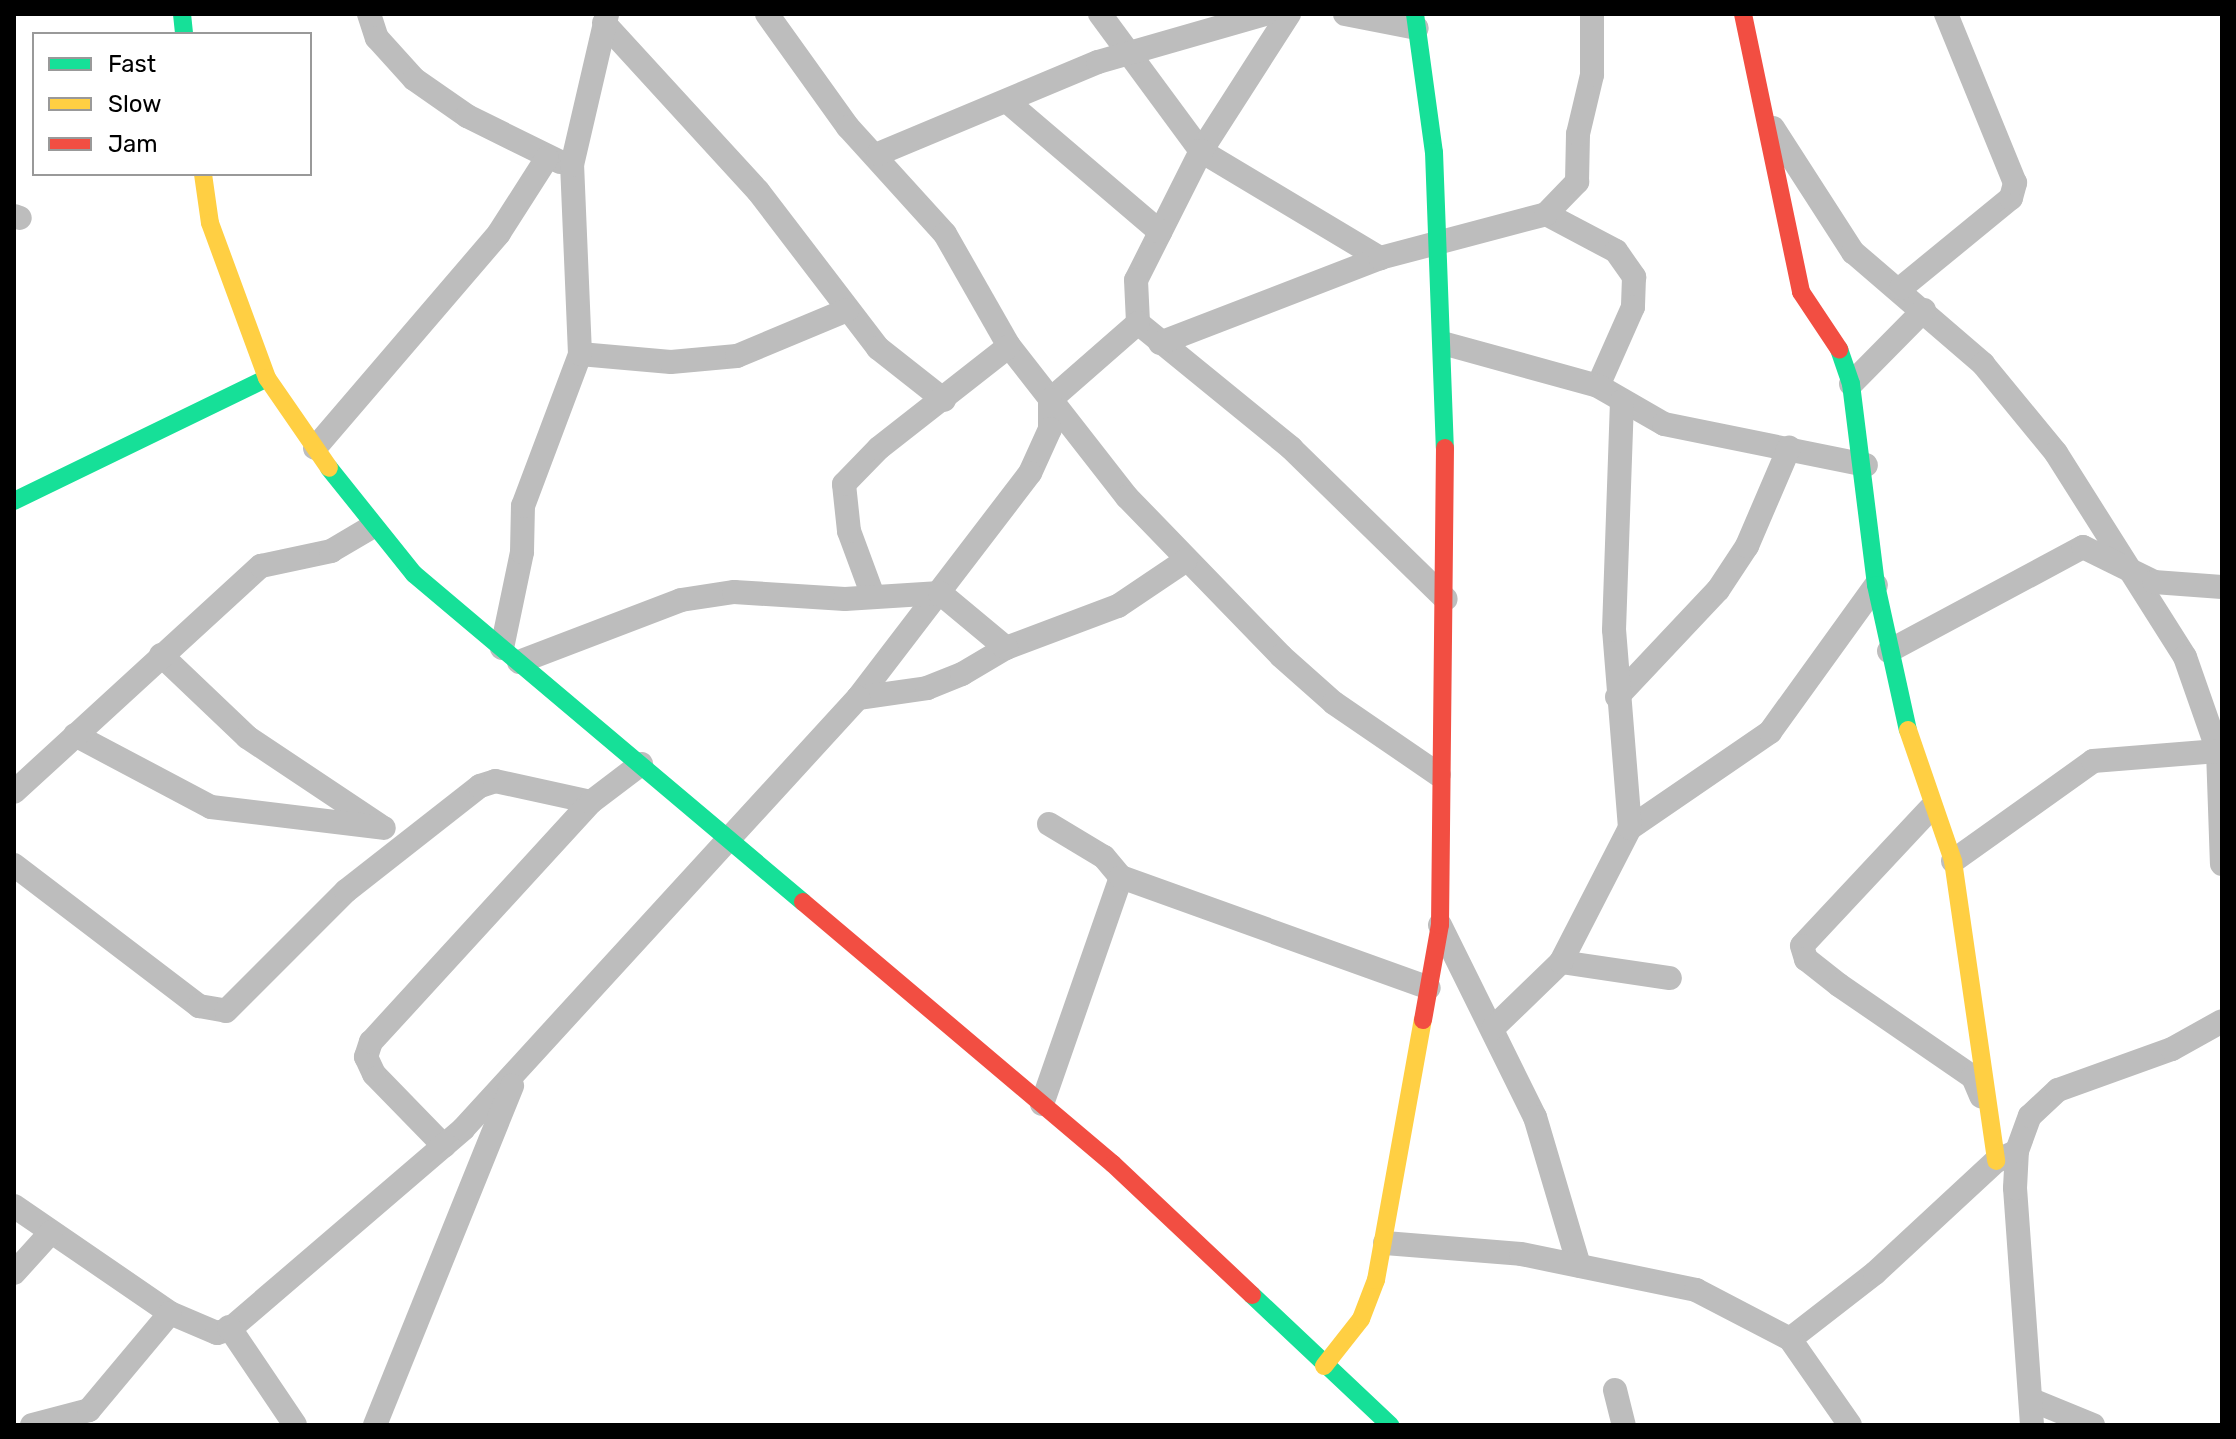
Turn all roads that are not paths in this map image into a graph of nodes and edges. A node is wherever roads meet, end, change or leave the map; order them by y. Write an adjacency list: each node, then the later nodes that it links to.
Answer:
1 (369, 14): 17 (street)
2 (767, 14): 16 (street)
3 (1100, 14): 12 (street)
4 (1265, 14): 12 (street)
5 (1289, 14): 15 (street)
6 (1345, 14): 11 (street)
7 (1592, 14): 20 (street)
8 (1743, 14): 14 (street)
9 (1946, 14): 24 (street)
10 (605, 19): 18 (street); 25 (street)
11 (1416, 21): 22 (street)
12 (1128, 52): 13 (street); 15 (street)
13 (1009, 103): 16 (street); 21 (street)
14 (1771, 125): 24 (street); 33 (street)
15 (1201, 151): 21 (street); 23 (street)
16 (878, 154): 30 (street)
17 (547, 158): 18 (street); 38 (street)
18 (572, 165): 31 (street)
19 (203, 176): 32 (street)
20 (1546, 214): 22 (street); 34 (street)
21 (1160, 232): 27 (street)
22 (1439, 247): 23 (street); 29 (street)
23 (1380, 258): 28 (street)
24 (1901, 288): 26 (street)
25 (847, 310): 31 (street); 35 (street)
26 (1924, 310): 33 (street); 43 (street)
27 (1138, 323): 28 (street); 36 (street)
28 (1160, 343): 49 (street)
29 (1446, 344): 34 (street); 49 (street)
30 (1009, 346): 35 (street); 36 (street)
31 (580, 354): 53 (street)
32 (267, 378): 38 (street); 41 (street)
33 (1851, 384): 40 (street)
34 (1598, 386): 37 (street)
35 (944, 400): 48 (street)
36 (1050, 400): 44 (street); 47 (street)
37 (1622, 401): 39 (street); 54 (street)
38 (315, 448): 42 (street)
39 (1789, 448): 40 (street); 54 (street)
40 (1866, 465): 45 (street)
41 (14, 501)
42 (370, 528): 52 (street); 53 (street)
43 (2118, 558): 46 (street); 51 (street); 57 (street)
44 (1185, 561): 50 (street); 59 (street)
45 (1876, 585): 51 (street); 65 (street)
46 (2222, 587)
47 (940, 593): 48 (street); 50 (street); 55 (street)
48 (873, 596): 53 (street)
49 (1446, 599): 59 (street)
50 (1006, 648): 55 (street)
51 (1889, 651): 62 (street)
52 (161, 655): 56 (street); 64 (street)
53 (510, 655): 58 (street)
54 (1617, 697): 65 (street)
55 (858, 698): 66 (street)
56 (75, 735): 60 (street); 64 (street)
57 (2218, 751): 68 (street); 69 (street)
58 (641, 764): 61 (street); 66 (street)
59 (1439, 775): 72 (street)
60 (14, 792)
61 (591, 802): 67 (street); 81 (street)
62 (1930, 809): 68 (street); 80 (street)
63 (1049, 824): 71 (street)
64 (384, 828): 67 (street)
65 (1630, 828): 73 (street)
66 (726, 836): 78 (street); 79 (street)
67 (406, 844): 70 (street)
68 (1953, 861): 80 (street)
69 (2222, 864)
70 (14, 865)
71 (1121, 877): 75 (street); 79 (street)
72 (1440, 925): 75 (street); 77 (street)
73 (1561, 962): 74 (street); 77 (street)
74 (1670, 978)
75 (1429, 988): 85 (street)
76 (2222, 1021): 82 (street)
77 (1493, 1028): 86 (street)
78 (520, 1070): 81 (street); 96 (street)
79 (1042, 1104): 91 (street)
80 (1985, 1106): 82 (street)
81 (444, 1146): 89 (street)
82 (2007, 1156): 90 (street); 93 (street)
83 (14, 1206): 84 (street)
84 (51, 1232): 87 (street); 88 (street)
85 (1385, 1243): 86 (street); 91 (street)
86 (1579, 1266): 90 (street)
87 (14, 1273)
88 (170, 1313): 89 (street); 94 (street)
89 (229, 1327): 95 (street)
90 (1790, 1339): 99 (street)
91 (1324, 1366): 97 (street)
92 (1615, 1390): 98 (street)
93 (2032, 1413): 100 (street)
94 (32, 1425)
95 (295, 1425)
96 (375, 1425)
97 (1390, 1425)
98 (1624, 1425)
99 (1850, 1425)
100 (2093, 1425)

